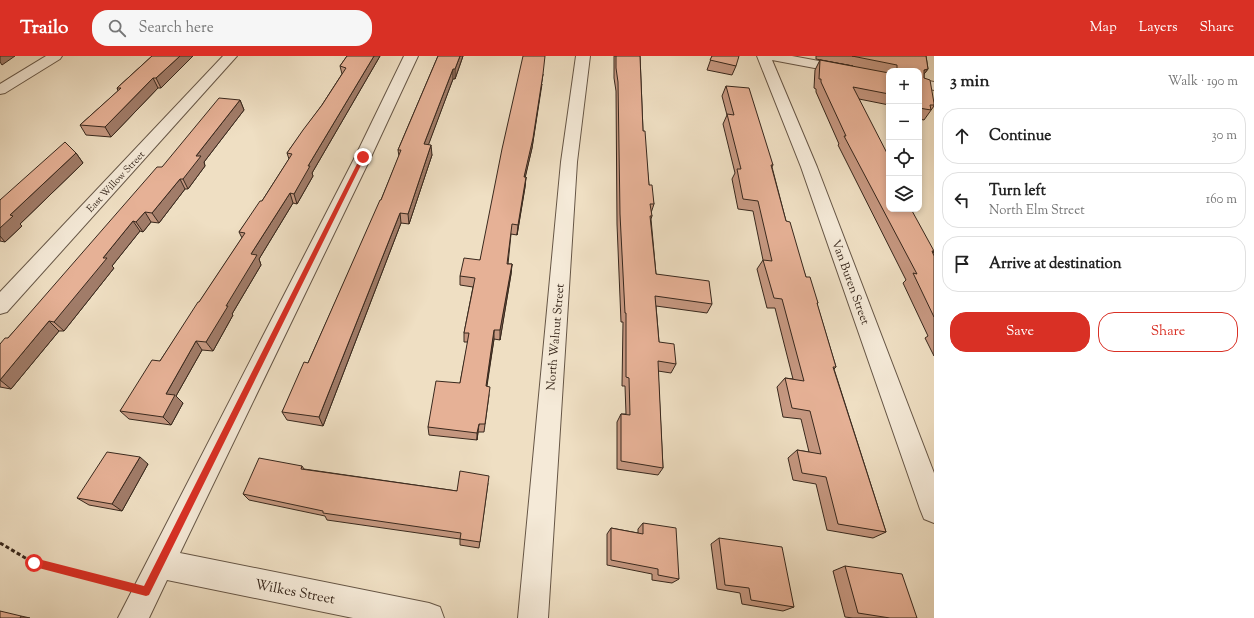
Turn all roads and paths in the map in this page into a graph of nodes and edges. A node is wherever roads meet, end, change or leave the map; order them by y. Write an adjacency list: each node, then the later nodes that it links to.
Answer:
1 (55, 56): 10 (street)
2 (230, 56): 11 (street, East Willow Street)
3 (411, 56): 14 (street)
4 (583, 56): 18 (street, North Walnut Street)
5 (764, 56): 12 (street, Van Buren Street)
6 (772, 56): 7 (street)
7 (886, 77)
8 (922, 84): 9 (street)
9 (934, 86)
10 (0, 90)
11 (0, 306)
12 (934, 509)
13 (0, 543): 15 (path)
14 (160, 564): 15 (street); 17 (street, Wilkes Street)
15 (146, 592): 16 (street)
16 (133, 618)
17 (429, 618)
18 (533, 618)

